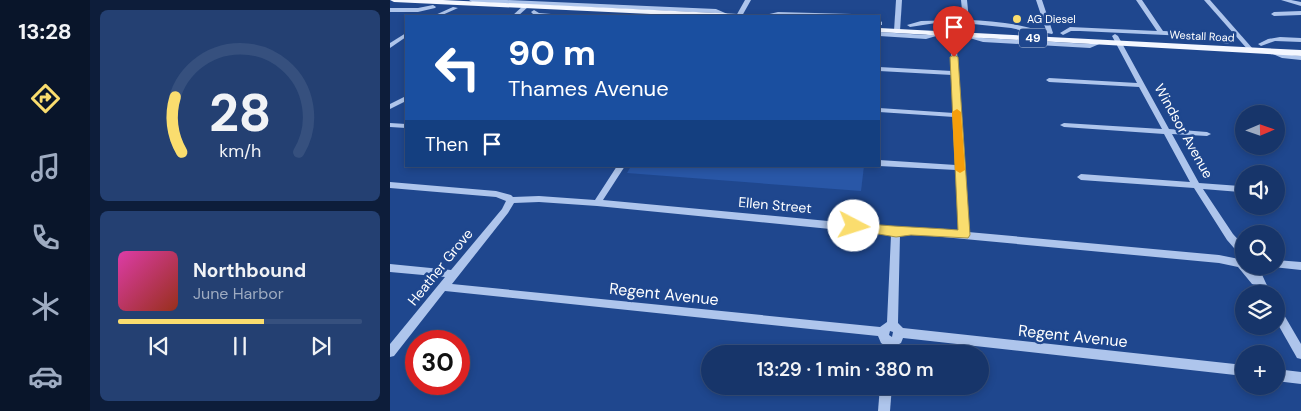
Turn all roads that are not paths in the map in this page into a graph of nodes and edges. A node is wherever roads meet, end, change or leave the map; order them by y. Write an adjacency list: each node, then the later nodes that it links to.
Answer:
1 (394, 0): 12 (main road)
2 (471, 0): 15 (street); 17 (street)
3 (633, 0): 16 (street)
4 (748, 0): 29 (street)
5 (899, 0): 35 (street)
6 (964, 0): 32 (street)
7 (1039, 0): 39 (street)
8 (1140, 0): 41 (street)
9 (1207, 0): 53 (street)
10 (1284, 0): 13 (street)
11 (448, 1): 12 (main road); 15 (main road)
12 (437, 4): 14 (main road); 15 (main road); 19 (street)
13 (1301, 4)
14 (390, 5)
15 (457, 6): 17 (main road); 24 (street)
16 (628, 6): 17 (street); 18 (street)
17 (526, 7): 20 (main road); 21 (main road)
18 (648, 8): 21 (street); 28 (street)
19 (390, 10)
20 (534, 12): 25 (street); 26 (main road)
21 (657, 12): 27 (main road)
22 (1301, 13): 23 (street)
23 (1274, 14)
24 (437, 15)
25 (537, 15)
26 (598, 15)
27 (711, 15)
28 (726, 15)
29 (739, 15)
30 (770, 15): 31 (street)
31 (814, 15)
32 (966, 23): 33 (street, Westall Road); 37 (street, Westall Road)
33 (913, 24): 35 (main road, Westall Road / 49); 37 (main road, Westall Road / 49)
34 (880, 25): 35 (main road, Westall Road / 49)
35 (897, 28): 38 (main road, Westall Road / 49)
36 (1127, 31): 40 (street, Westall Road); 41 (street, Westall Road); 45 (street, Westall Road)
37 (1037, 32): 39 (main road, Westall Road / 49)
38 (941, 33): 42 (street, Westall Road); 43 (main road, Westall Road / 49)
39 (1050, 33): 40 (main road, Westall Road / 49)
40 (1063, 33): 46 (main road, Westall Road / 49)
41 (1160, 33): 49 (street, Westall Road)
42 (880, 34)
43 (953, 34): 46 (main road, Westall Road / 49); 59 (street)
44 (405, 36): 50 (street)
45 (1149, 38): 46 (main road, Westall Road / 49); 49 (main road, Westall Road / 49)
46 (1117, 40): 51 (main road, Westall Road / 49); 55 (street, Windsor Avenue)
47 (1301, 40): 48 (street, Westall Road)
48 (1264, 42): 52 (main road, Westall Road / 49); 53 (main road, Westall Road / 49)
49 (1228, 43): 53 (main road, Westall Road / 49)
50 (390, 46)
51 (1173, 46): 53 (main road, Westall Road / 49); 55 (main road)
52 (1301, 46)
53 (1247, 47): 54 (main road, Westall Road / 49)
54 (1270, 51): 56 (main road, Westall Road / 49); 57 (street)
55 (1124, 52): 61 (street, Windsor Avenue)
56 (1301, 53)
57 (1301, 58)
58 (880, 68): 59 (street)
59 (954, 73): 65 (street)
60 (1049, 80): 61 (street)
61 (1142, 85): 69 (street, Windsor Avenue)
62 (405, 98): 63 (street)
63 (392, 104)
64 (880, 110): 65 (street)
65 (957, 115): 73 (street)
66 (390, 125): 68 (street)
67 (1064, 125): 69 (street)
68 (405, 126)
69 (1167, 131): 70 (street); 75 (street, Windsor Avenue)
70 (1207, 134)
71 (880, 163): 73 (street)
72 (620, 167): 79 (street)
73 (960, 168): 81 (street)
74 (1081, 177): 75 (street)
75 (1196, 185): 77 (street); 82 (street, Windsor Avenue)
76 (390, 186): 78 (street, Ellen Street)
77 (1235, 189)
78 (511, 200): 79 (street, Ellen Street); 87 (street, Heather Grove)
79 (597, 203): 80 (street, Ellen Street)
80 (896, 232): 81 (street, Ellen Street); 92 (street)
81 (964, 235): 83 (street, Ellen Street)
82 (1235, 247)
83 (1235, 260)
84 (1285, 265): 85 (street)
85 (1301, 266)
86 (390, 268): 87 (street)
87 (453, 274): 90 (street, Heather Grove)
88 (1252, 275): 89 (street, Windsor Avenue)
89 (1260, 285)
90 (443, 287): 92 (street, Regent Avenue); 94 (street, Heather Grove)
91 (1285, 326): 95 (street)
92 (891, 333): 93 (street); 96 (street, Regent Avenue)
93 (890, 345)
94 (390, 352)
95 (1301, 354)
96 (1235, 370)
97 (1285, 376): 98 (street)
98 (1301, 378)
99 (885, 395): 100 (street)
100 (884, 411)

